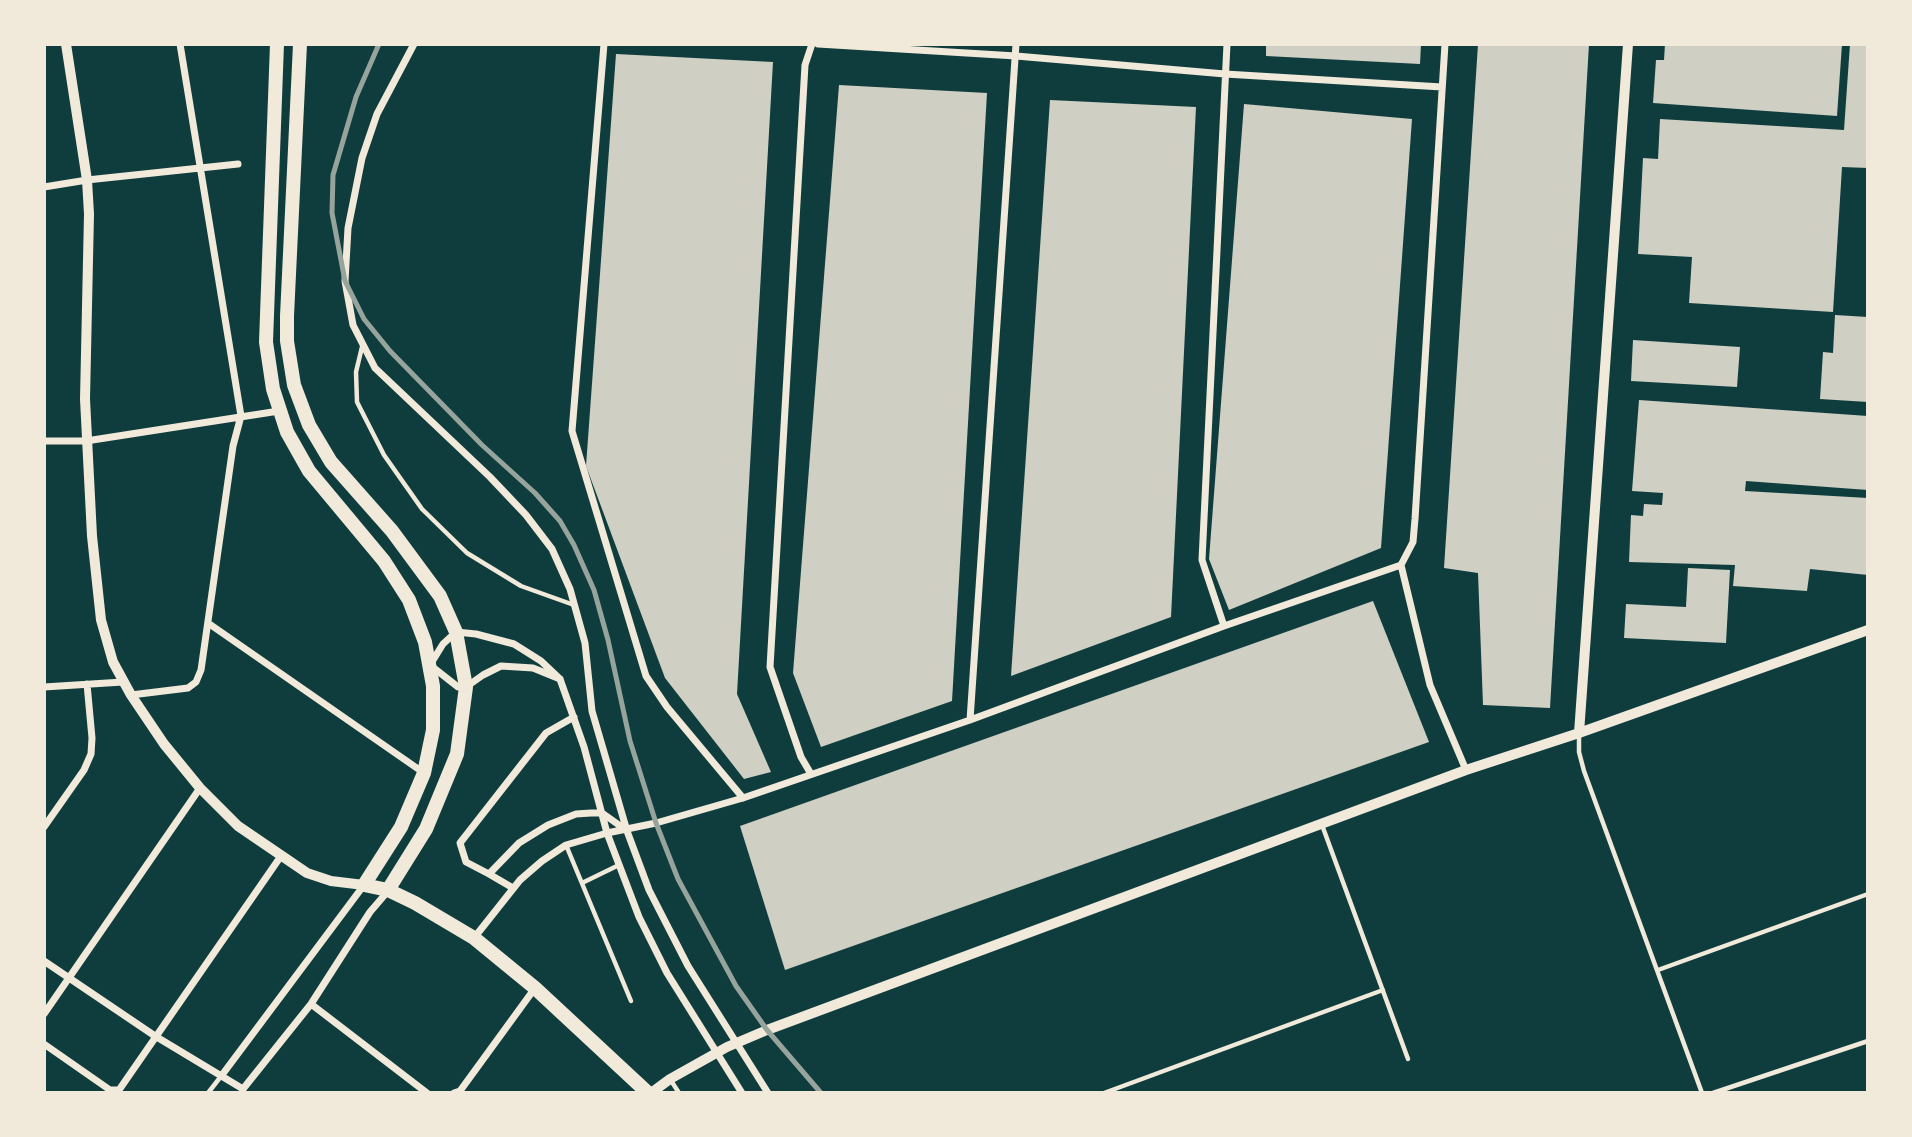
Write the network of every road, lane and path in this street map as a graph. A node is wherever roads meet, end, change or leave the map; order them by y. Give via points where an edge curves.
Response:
1 (66, 44) edge
2 (180, 44) edge
3 (277, 44) edge
4 (300, 44) edge
5 (414, 44) edge
6 (604, 44) edge
7 (812, 44) edge
8 (818, 44) edge
9 (1016, 44) edge
10 (1227, 44) edge
11 (1445, 44) edge
12 (1628, 44) edge
13 (1016, 56) junction
14 (1225, 74) junction
15 (1442, 87) junction
16 (238, 164) dead end
17 (201, 168) junction
18 (87, 180) junction
19 (44, 187) edge
20 (362, 346) junction
21 (279, 411) junction
22 (241, 416) junction
23 (44, 441) edge
24 (86, 441) junction
25 (1401, 565) junction
26 (574, 605) junction
27 (208, 623) junction
28 (1224, 626) junction
29 (1868, 630) edge
30 (456, 632) junction
31 (430, 665) junction
32 (560, 679) junction
33 (123, 682) junction
34 (87, 684) junction
35 (44, 687) edge
36 (466, 687) junction
37 (131, 695) junction
38 (574, 717) junction
39 (970, 720) junction
40 (1579, 733) junction
41 (1466, 770) junction
42 (424, 773) junction
43 (811, 774) junction
44 (200, 788) junction
45 (743, 798) junction
46 (602, 813) junction
47 (1322, 825) junction
48 (44, 827) edge
49 (627, 831) junction
50 (607, 832) junction
51 (566, 845) junction
52 (281, 856) junction
53 (619, 865) junction
54 (489, 874) junction
55 (582, 883) junction
56 (364, 885) junction
57 (513, 888) junction
58 (388, 890) junction
59 (1868, 894) edge
60 (474, 938) junction
61 (44, 961) edge
62 (1658, 970) junction
63 (69, 979) junction
64 (535, 988) junction
65 (1383, 990) junction
66 (631, 1001) dead end
67 (311, 1004) junction
68 (44, 1014) edge
69 (155, 1036) junction
70 (1868, 1041) edge
71 (44, 1044) edge
72 (1408, 1059) dead end
73 (222, 1075) junction
74 (670, 1079) junction
75 (208, 1093) edge
76 (427, 1093) edge
77 (454, 1093) edge
78 (650, 1093) edge
79 (679, 1093) edge
80 (742, 1093) edge
81 (768, 1093) edge
82 (1104, 1093) edge
83 (1702, 1093) edge
84 (1713, 1093) edge

1 - 18 street
2 - 17 street
3 - 21 main road via 266,342
4 - 30 main road via 287,316 294,385 309,425 331,462 392,531 440,596
5 - 20 street via 369,134 348,228 345,281
6 - 45 street via 572,431 646,676
7 - 43 street via 805,65 770,667
8 - 13 street
9 - 13 street
10 - 14 street
11 - 15 street
12 - 40 street
13 - 14 street
13 - 39 street
14 - 15 street
14 - 28 street via 1202,560
15 - 25 street via 1415,519 1413,542
16 - 17 street
17 - 18 street
17 - 22 street
18 - 19 street
18 - 24 street
20 - 26 street via 375,368 526,515 552,549
20 - 26 lane via 356,372 357,402 384,455 422,509 467,554 521,586
21 - 22 street
21 - 31 main road via 309,471 397,580 418,620
22 - 24 street
22 - 27 street
23 - 24 street
24 - 33 street via 101,620
25 - 28 street
25 - 41 street via 1430,685
26 - 49 street via 592,711
27 - 37 street via 196,682 188,688
27 - 42 street
28 - 39 street
29 - 40 street
30 - 31 street
30 - 32 street via 514,644
30 - 36 main road
31 - 36 street via 458,687
31 - 42 main road via 433,719
32 - 36 street via 533,668 501,666
32 - 38 street
33 - 34 street
33 - 37 street
34 - 35 street
34 - 48 street via 91,754
36 - 58 main road via 457,754 426,829
37 - 44 street
38 - 46 street
38 - 54 street via 546,733 460,843 466,862
39 - 43 street
40 - 41 street
40 - 62 lane via 1584,771
41 - 47 street
42 - 56 main road via 401,827
43 - 45 street
44 - 52 street via 238,826
44 - 63 street
45 - 49 street
46 - 49 street
46 - 50 street
46 - 54 street via 576,814 548,825 519,843
47 - 65 lane
47 - 74 street via 755,1035
49 - 50 street
49 - 81 street via 667,928
50 - 51 street
50 - 53 street
51 - 55 lane
51 - 57 street
52 - 56 street via 307,873
52 - 69 street
53 - 55 lane
53 - 80 street via 667,973
54 - 57 street
55 - 66 lane
56 - 58 main road
56 - 73 street
57 - 60 street
58 - 60 main road
58 - 67 street
59 - 62 lane
60 - 64 main road
61 - 63 street
62 - 83 lane
63 - 68 street
63 - 69 street
64 - 77 street via 460,1091
64 - 78 main road
65 - 72 lane
65 - 82 lane
67 - 73 street via 243,1089
67 - 76 street
69 - 71 street via 117,1091
69 - 73 street
70 - 84 lane
73 - 75 lane
74 - 78 street
74 - 79 lane

